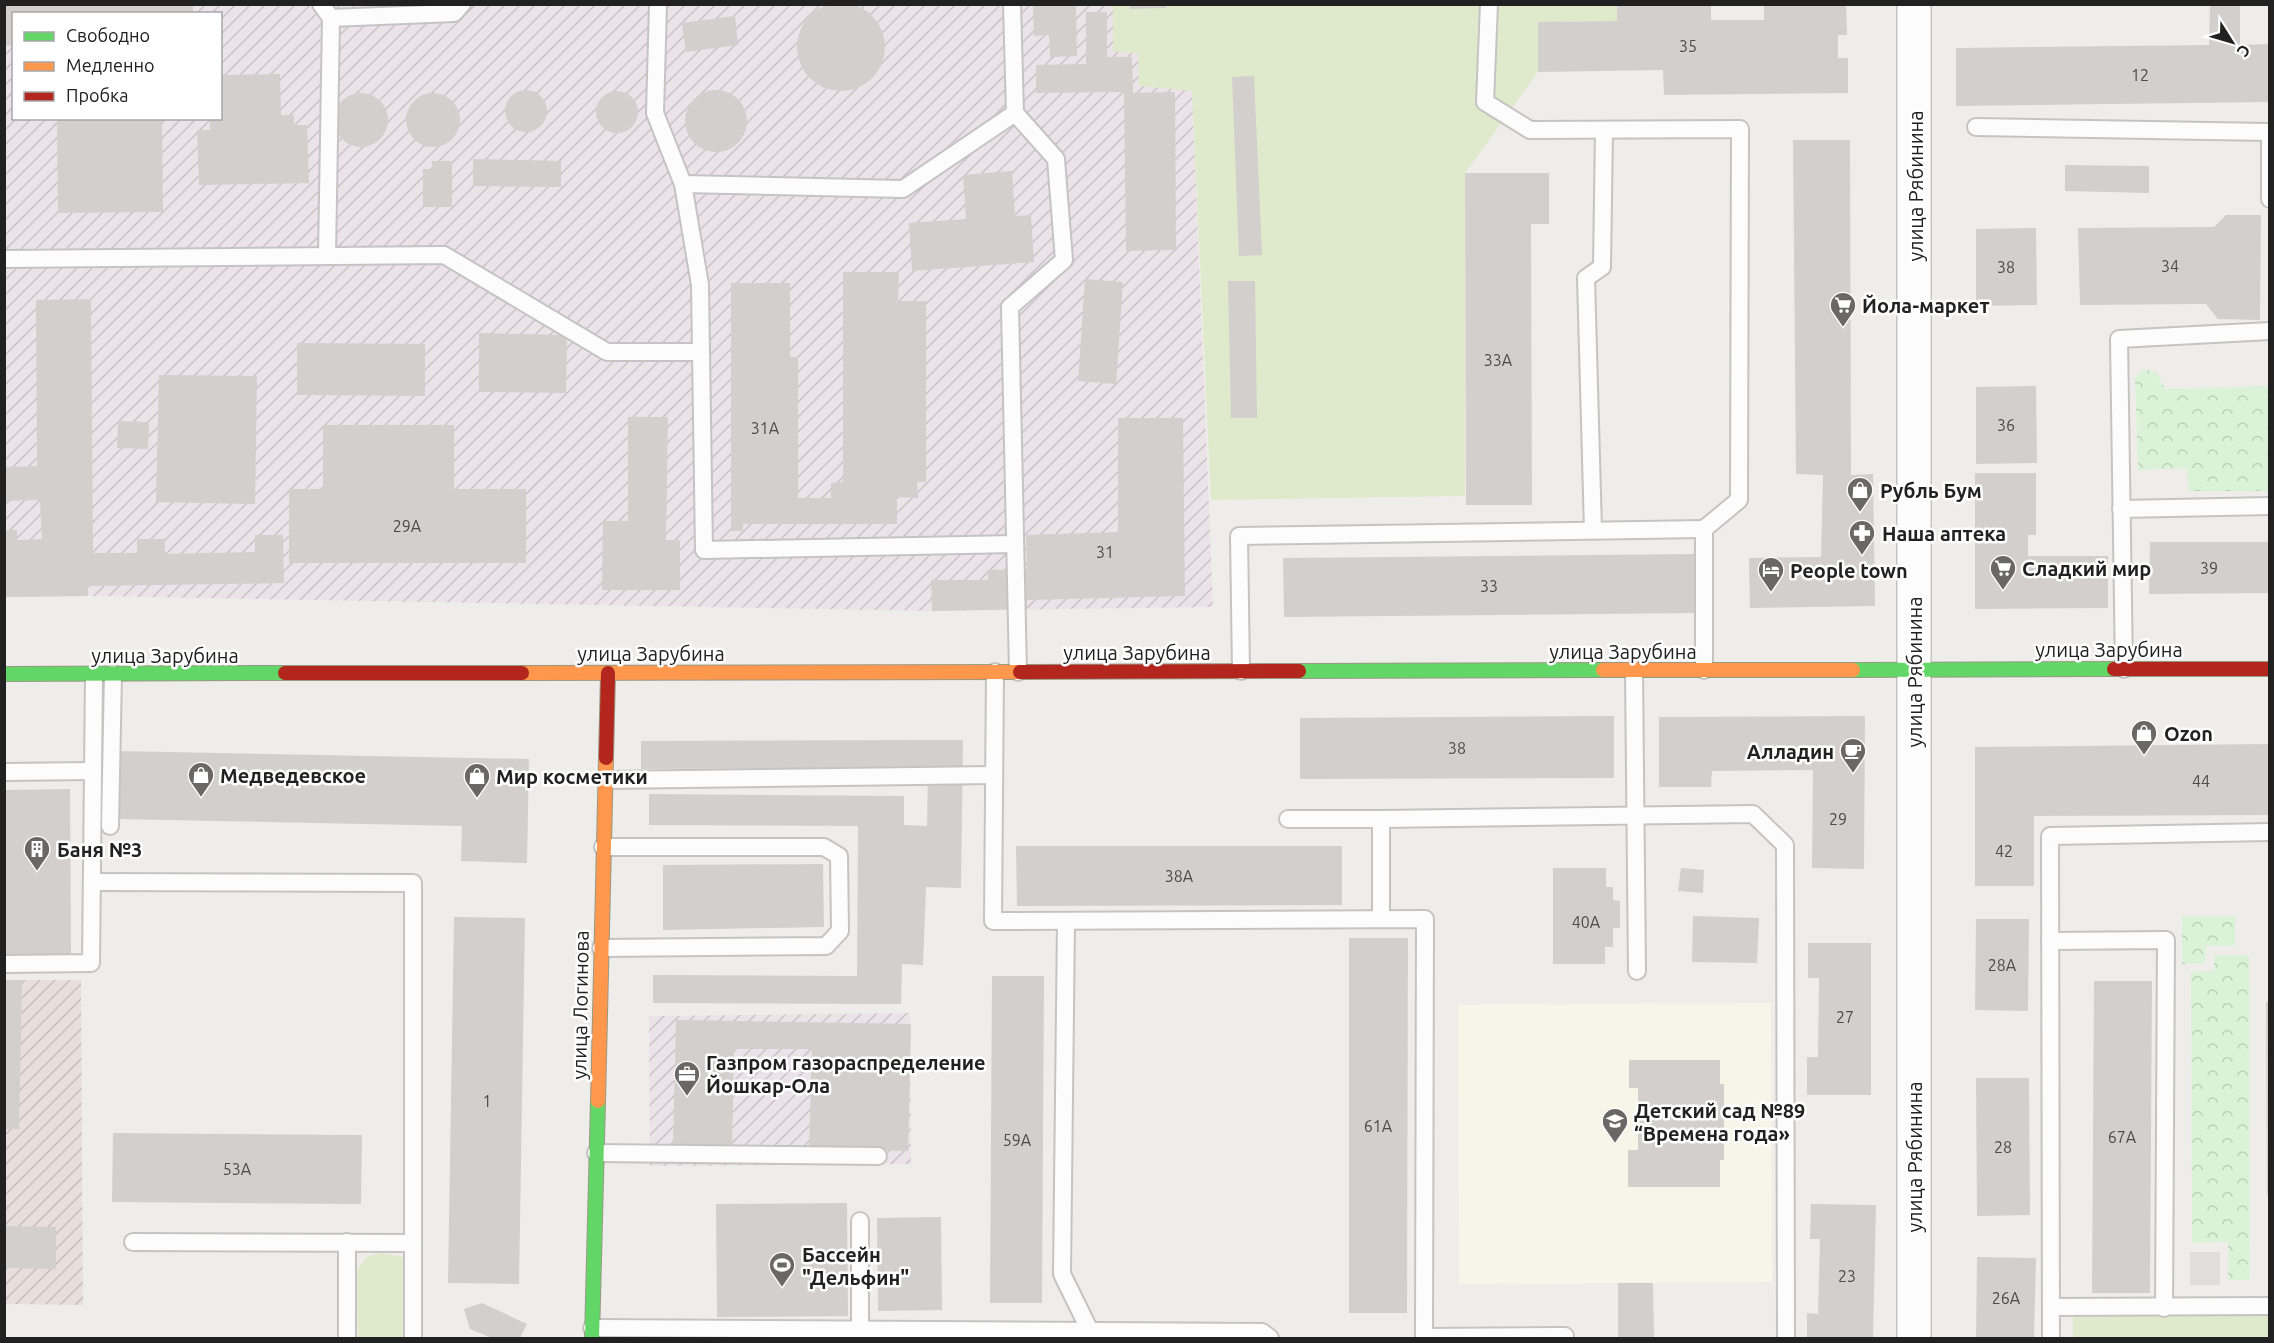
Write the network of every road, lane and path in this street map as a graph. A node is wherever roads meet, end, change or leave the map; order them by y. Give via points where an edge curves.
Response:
1 (321, 4) edge
2 (462, 4) edge
3 (657, 4) edge
4 (1012, 4) edge
5 (1489, 4) edge
6 (1914, 4) edge
7 (331, 18) junction
8 (1015, 113) junction
9 (1976, 127) dead end
10 (1604, 130) junction
11 (2269, 132) edge
12 (683, 184) junction
13 (2270, 199) edge
14 (327, 256) junction
15 (4, 259) edge
16 (2270, 331) edge
17 (701, 352) junction
18 (2270, 506) edge
19 (2121, 509) junction
20 (1593, 530) junction
21 (1704, 530) junction
22 (1015, 544) junction
23 (1914, 669) junction
24 (2124, 669) junction
25 (2270, 669) edge
26 (1634, 670) junction
27 (1704, 670) junction
28 (1241, 671) junction
29 (994, 672) junction
30 (1018, 672) junction
31 (608, 673) junction
32 (4, 674) edge
33 (93, 674) junction
34 (113, 674) junction
35 (93, 771) junction
36 (4, 772) edge
37 (994, 775) junction
38 (605, 780) junction
39 (1635, 815) junction
40 (1288, 819) dead end
41 (1381, 819) junction
42 (110, 826) dead end
43 (2270, 832) edge
44 (603, 847) junction
45 (92, 882) junction
46 (1381, 920) junction
47 (1066, 921) junction
48 (2050, 941) junction
49 (601, 948) junction
50 (4, 964) edge
51 (1637, 971) dead end
52 (596, 1154) junction
53 (878, 1156) dead end
54 (860, 1221) dead end
55 (133, 1242) dead end
56 (347, 1242) junction
57 (413, 1242) junction
58 (2270, 1306) edge
59 (2051, 1307) junction
60 (2164, 1308) junction
61 (860, 1330) junction
62 (592, 1333) edge
63 (737, 1334) edge
64 (1090, 1335) edge
65 (1565, 1336) dead end
66 (347, 1338) edge
67 (413, 1338) edge
68 (1270, 1338) edge
69 (1425, 1338) edge
70 (1786, 1338) edge
71 (1914, 1338) edge
72 (2051, 1338) edge

1 - 7 lane
2 - 7 lane via 454,14
3 - 12 lane via 655,113
4 - 8 lane
5 - 10 lane via 1485,102 1530,130
6 - 23 street, улица Рябинина
7 - 14 lane
8 - 12 lane via 903,189
8 - 22 lane via 1056,159 1064,260 1010,307
9 - 11 lane
10 - 20 lane via 1602,267 1586,278
10 - 21 lane via 1740,129 1739,500
11 - 13 lane
12 - 17 lane via 700,285
14 - 15 lane
14 - 17 lane via 444,255 607,352
16 - 19 lane via 2119,339
17 - 22 lane via 704,550
18 - 19 lane
19 - 24 lane
20 - 21 lane
20 - 28 lane via 1239,536
21 - 27 lane
22 - 30 lane
23 - 24 street, улица Зарубина
23 - 27 street, улица Зарубина
23 - 71 street, улица Рябинина
24 - 25 street, улица Зарубина
26 - 27 street, улица Зарубина
26 - 28 street, улица Зарубина
26 - 39 lane
28 - 30 street, улица Зарубина
29 - 30 street, улица Зарубина
29 - 31 street, улица Зарубина
29 - 37 lane
31 - 34 street, улица Зарубина
31 - 38 street, улица Логинова
32 - 33 street, улица Зарубина
33 - 34 street, улица Зарубина
33 - 35 lane
34 - 42 lane
35 - 36 lane
35 - 45 lane
37 - 38 lane
37 - 47 lane via 993,921
38 - 44 street, улица Логинова
39 - 41 lane
39 - 51 lane
39 - 70 lane via 1753,814 1785,845
40 - 41 lane
41 - 46 lane
43 - 48 lane via 2050,836
44 - 49 street, улица Логинова
44 - 49 lane via 825,847 839,856 840,931 826,946
45 - 50 lane via 92,963
45 - 57 lane via 413,883
46 - 47 lane
46 - 69 lane via 1425,919
47 - 64 lane via 1062,1274
48 - 59 lane
48 - 60 lane via 2166,940
49 - 52 street, улица Логинова
52 - 53 lane
52 - 62 street, улица Логинова
54 - 61 lane
55 - 56 lane
56 - 57 lane
56 - 66 lane
57 - 67 lane
58 - 60 lane
59 - 60 lane
59 - 72 lane
61 - 63 lane
61 - 64 lane
62 - 63 lane
64 - 68 lane via 1262,1332
65 - 69 lane

